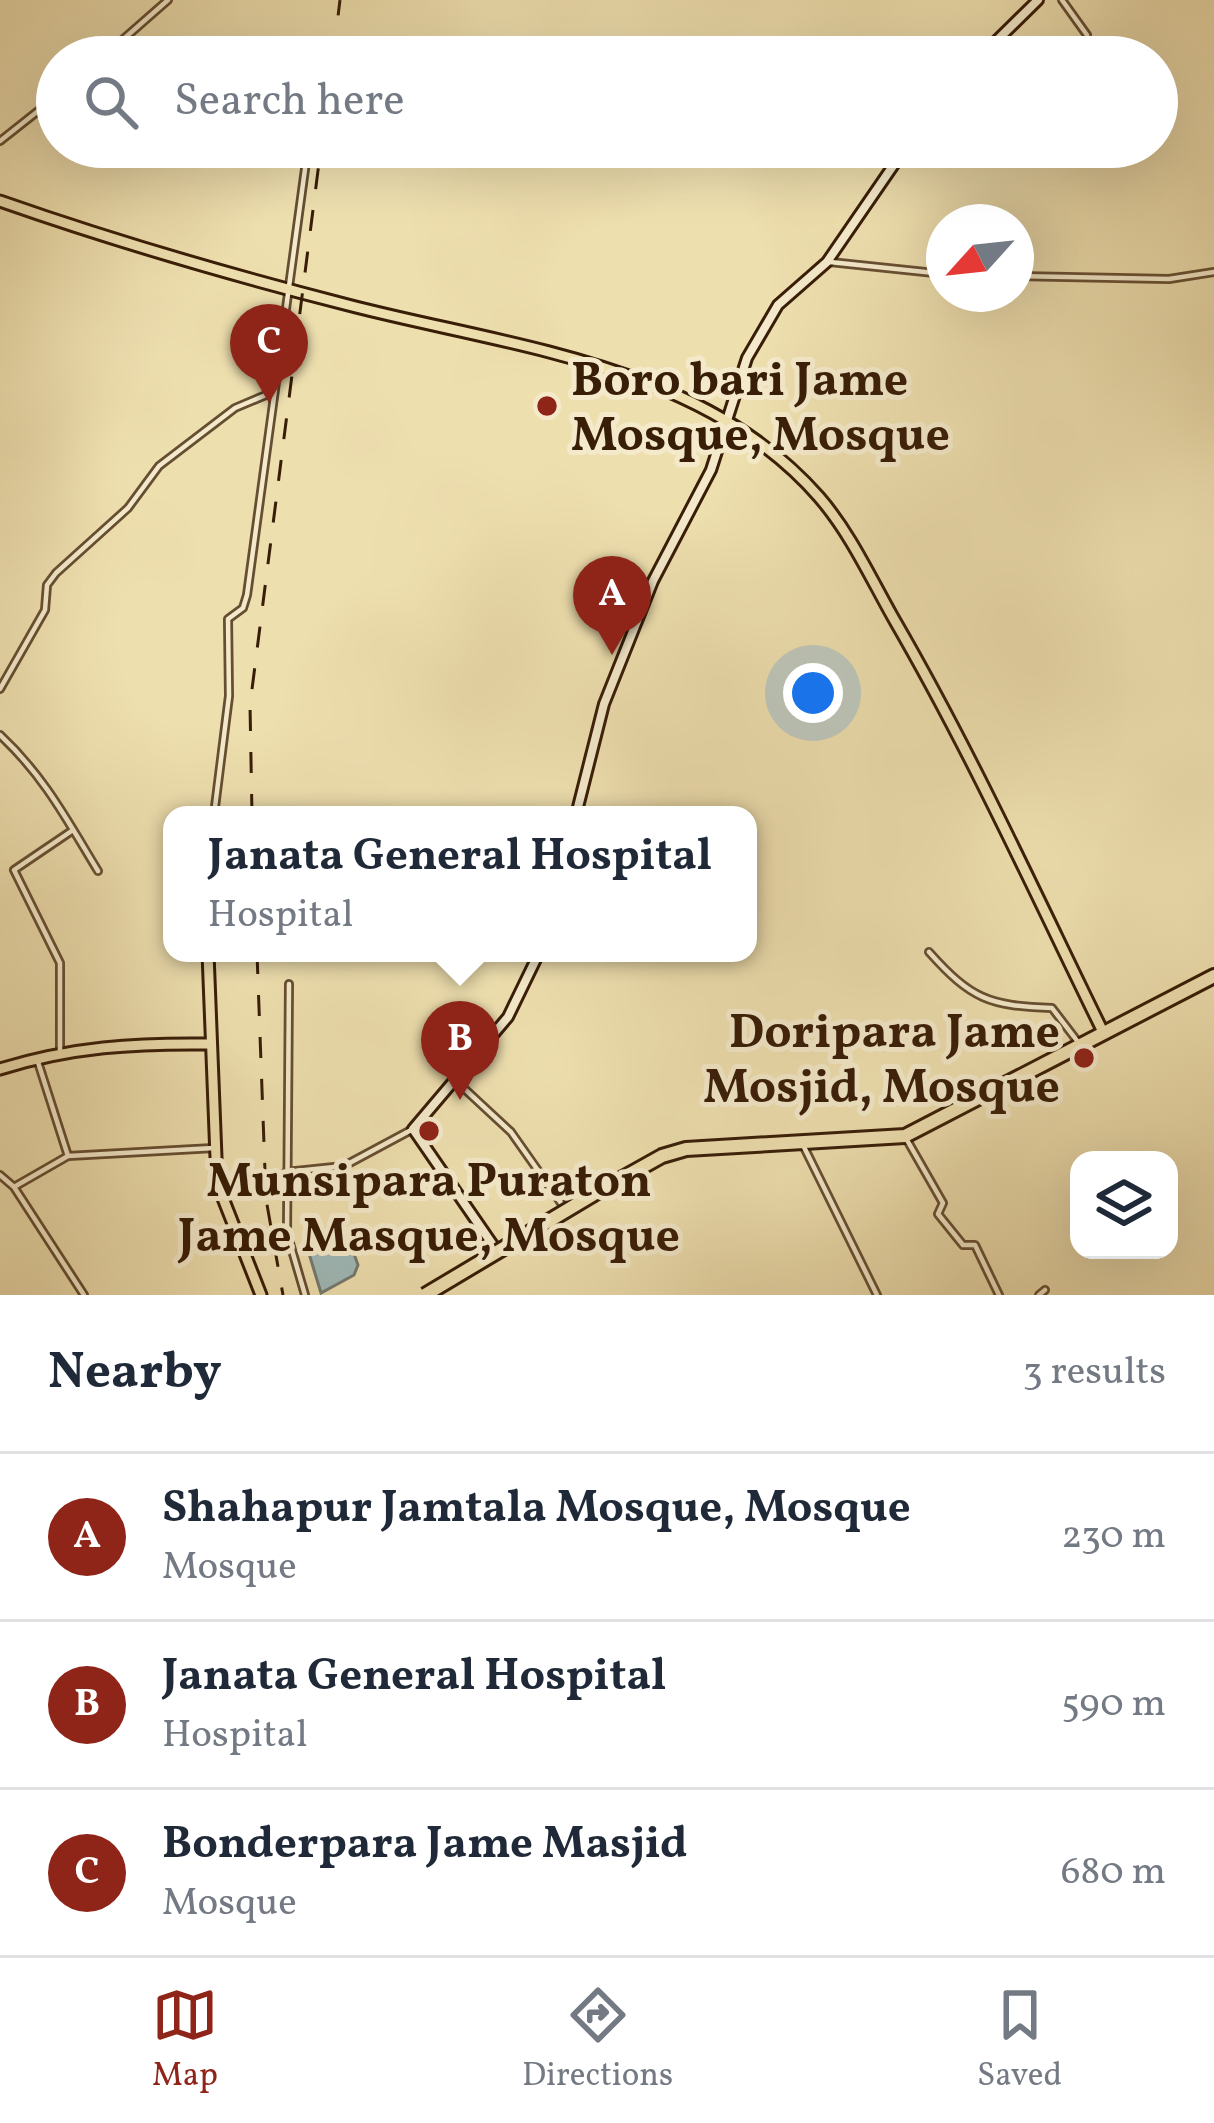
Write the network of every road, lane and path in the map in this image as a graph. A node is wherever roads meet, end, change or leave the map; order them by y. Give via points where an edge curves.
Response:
1 (168, 0) edge
2 (1038, 0) edge
3 (1062, 0) edge
4 (1087, 35) dead end
5 (127, 36) edge
6 (1001, 36) edge
7 (36, 112) edge
8 (0, 141) edge
9 (305, 168) edge
10 (892, 168) edge
11 (0, 201) edge
12 (827, 262) junction
13 (926, 272) edge
14 (1214, 272) edge
15 (1034, 277) edge
16 (290, 290) junction
17 (273, 392) junction
18 (727, 421) junction
19 (0, 689) edge
20 (0, 735) edge
21 (215, 806) edge
22 (578, 806) edge
23 (73, 830) junction
24 (98, 871) dead end
25 (929, 952) dead end
26 (208, 962) edge
27 (534, 962) edge
28 (1214, 976) edge
29 (289, 984) dead end
30 (1104, 1034) junction
31 (209, 1044) junction
32 (1081, 1046) junction
33 (60, 1050) junction
34 (37, 1057) junction
35 (0, 1069) edge
36 (456, 1081) junction
37 (413, 1129) junction
38 (905, 1136) junction
39 (803, 1144) junction
40 (214, 1148) junction
41 (68, 1156) junction
42 (286, 1172) junction
43 (0, 1175) edge
44 (14, 1187) junction
45 (594, 1194) junction
46 (563, 1206) junction
47 (495, 1248) junction
48 (442, 1280) junction
49 (84, 1295) edge
50 (261, 1295) edge
51 (304, 1295) edge
52 (413, 1295) edge
53 (424, 1295) edge
54 (451, 1295) edge
55 (877, 1295) edge
56 (999, 1295) edge

1 - 5 street
2 - 6 main road
3 - 4 street
7 - 8 street
9 - 16 street
10 - 12 main road
11 - 16 main road
12 - 13 street
12 - 18 main road via 778,305 747,358
14 - 15 street
16 - 17 street
16 - 18 main road via 607,368
17 - 19 street via 236,408 159,466 128,508 56,573 45,610
17 - 21 street via 248,595 227,620 229,696
18 - 22 main road via 604,704
18 - 30 main road via 818,496 853,544 937,692
20 - 23 street via 37,770
23 - 24 street
23 - 33 street via 14,870 60,963
25 - 32 street via 968,993 1052,1008
26 - 31 main road
27 - 36 main road via 508,1017
28 - 30 highway
29 - 42 street
30 - 32 highway
31 - 33 main road
31 - 40 main road
32 - 38 highway
33 - 34 main road
34 - 35 main road
34 - 41 street
36 - 37 main road
36 - 46 street via 511,1132
37 - 42 street via 344,1166
37 - 47 main road
38 - 39 highway
38 - 56 street via 943,1203 938,1214 963,1245 975,1245
39 - 45 highway via 686,1149
39 - 55 street
40 - 41 street
40 - 50 main road via 221,1204
41 - 44 street
42 - 51 street via 287,1233
43 - 44 street
44 - 49 street
45 - 46 main road
45 - 53 highway, bridge
46 - 47 main road
47 - 48 main road
48 - 52 main road
48 - 54 street

